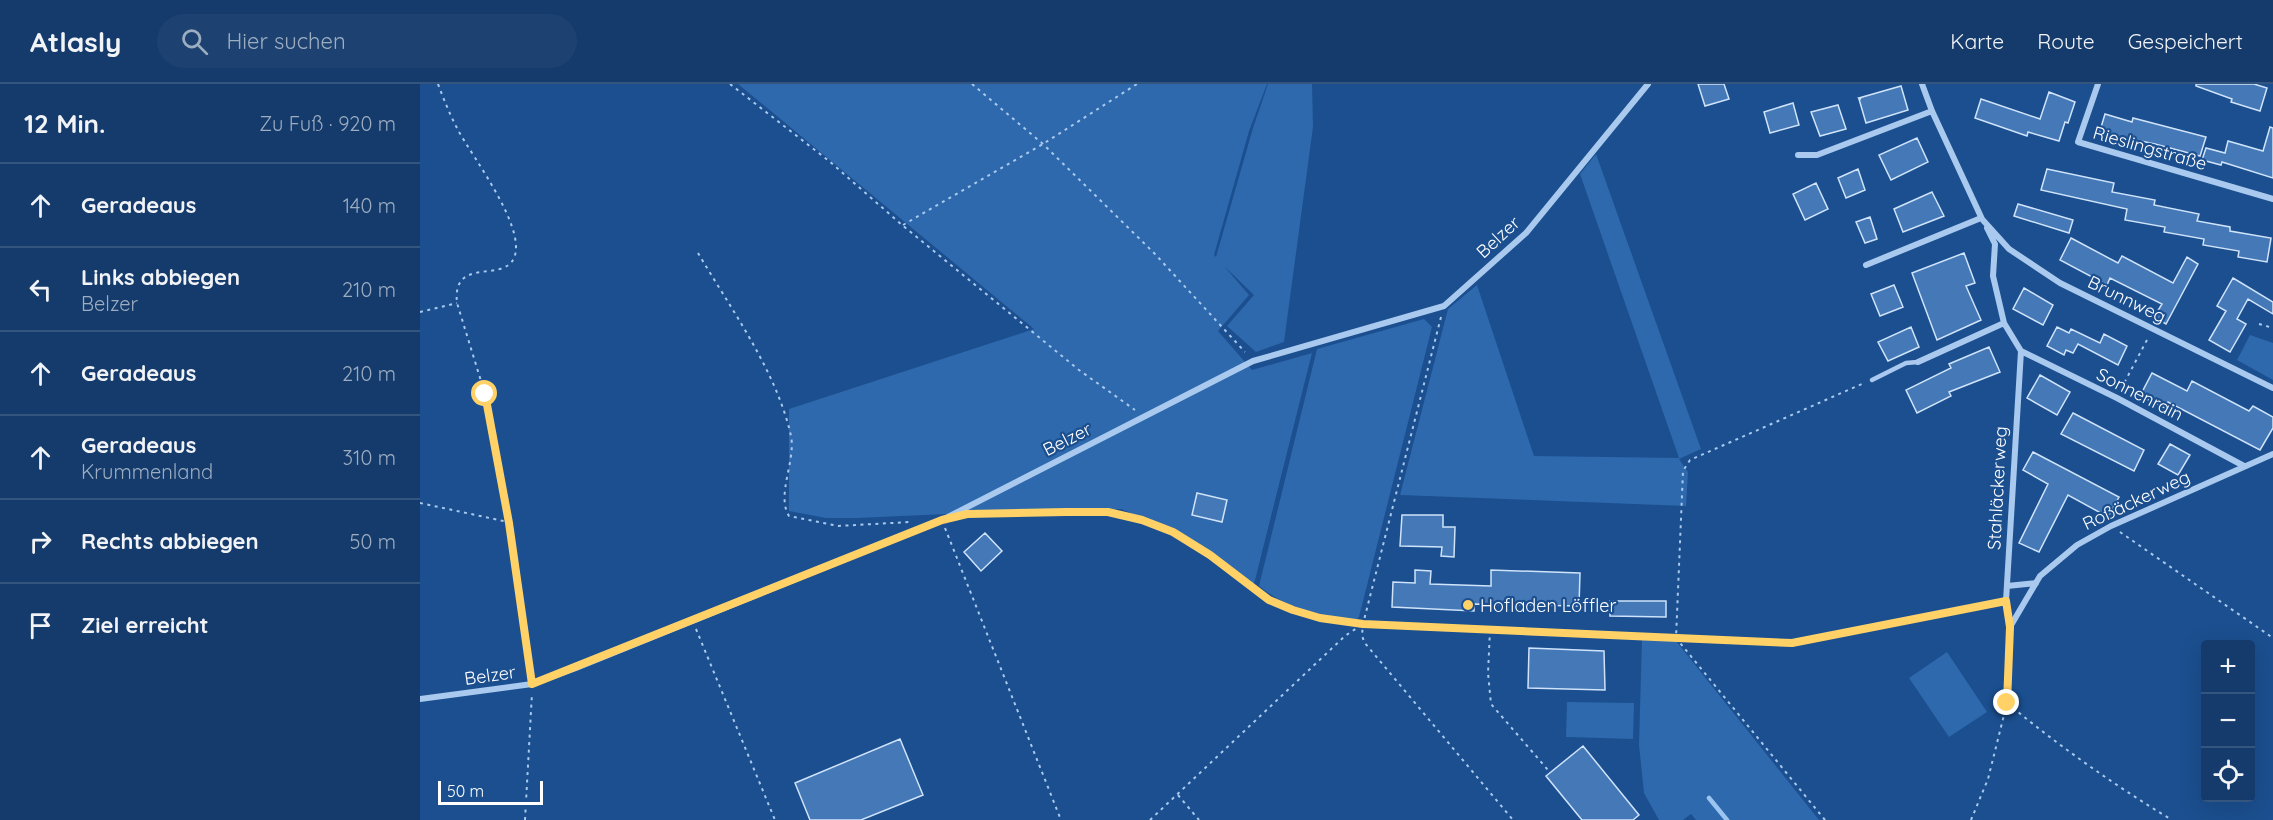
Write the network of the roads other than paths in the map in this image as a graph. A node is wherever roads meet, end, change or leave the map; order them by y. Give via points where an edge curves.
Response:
1 (1648, 84) edge
2 (1922, 84) edge
3 (2098, 84) edge
4 (1932, 111) junction
5 (1798, 155) dead end
6 (2273, 199) edge
7 (1981, 218) junction
8 (1866, 265) dead end
9 (2004, 323) junction
10 (2021, 351) junction
11 (1918, 362) joint
12 (1872, 380) road end
13 (2273, 388) edge
14 (2273, 454) edge
15 (2244, 466) junction
16 (2036, 583) junction
17 (2007, 586) junction
18 (2010, 627) joint
19 (420, 699) edge

1 - 19 street, Belzer via 1526,233 1444,306 1254,361 942,520 532,684
2 - 4 street, Brunnweg
3 - 6 street, Rieslingstraße via 2078,142
4 - 5 street via 1817,155
4 - 7 street, Brunnweg
7 - 8 street
7 - 9 street, Brunnweg via 1995,244 1993,276
7 - 13 street, Brunnweg via 2009,249 2060,283
9 - 10 street, Brunnweg
9 - 11 street
10 - 15 street, Sonnenrain
10 - 17 street, Stahläckerweg
11 - 12 lane via 1906,363
14 - 15 street, Roßäckerweg
15 - 16 street, Roßäckerweg via 2077,545
16 - 17 street
16 - 18 street, Roßäckerweg
17 - 18 street, Stahläckerweg

